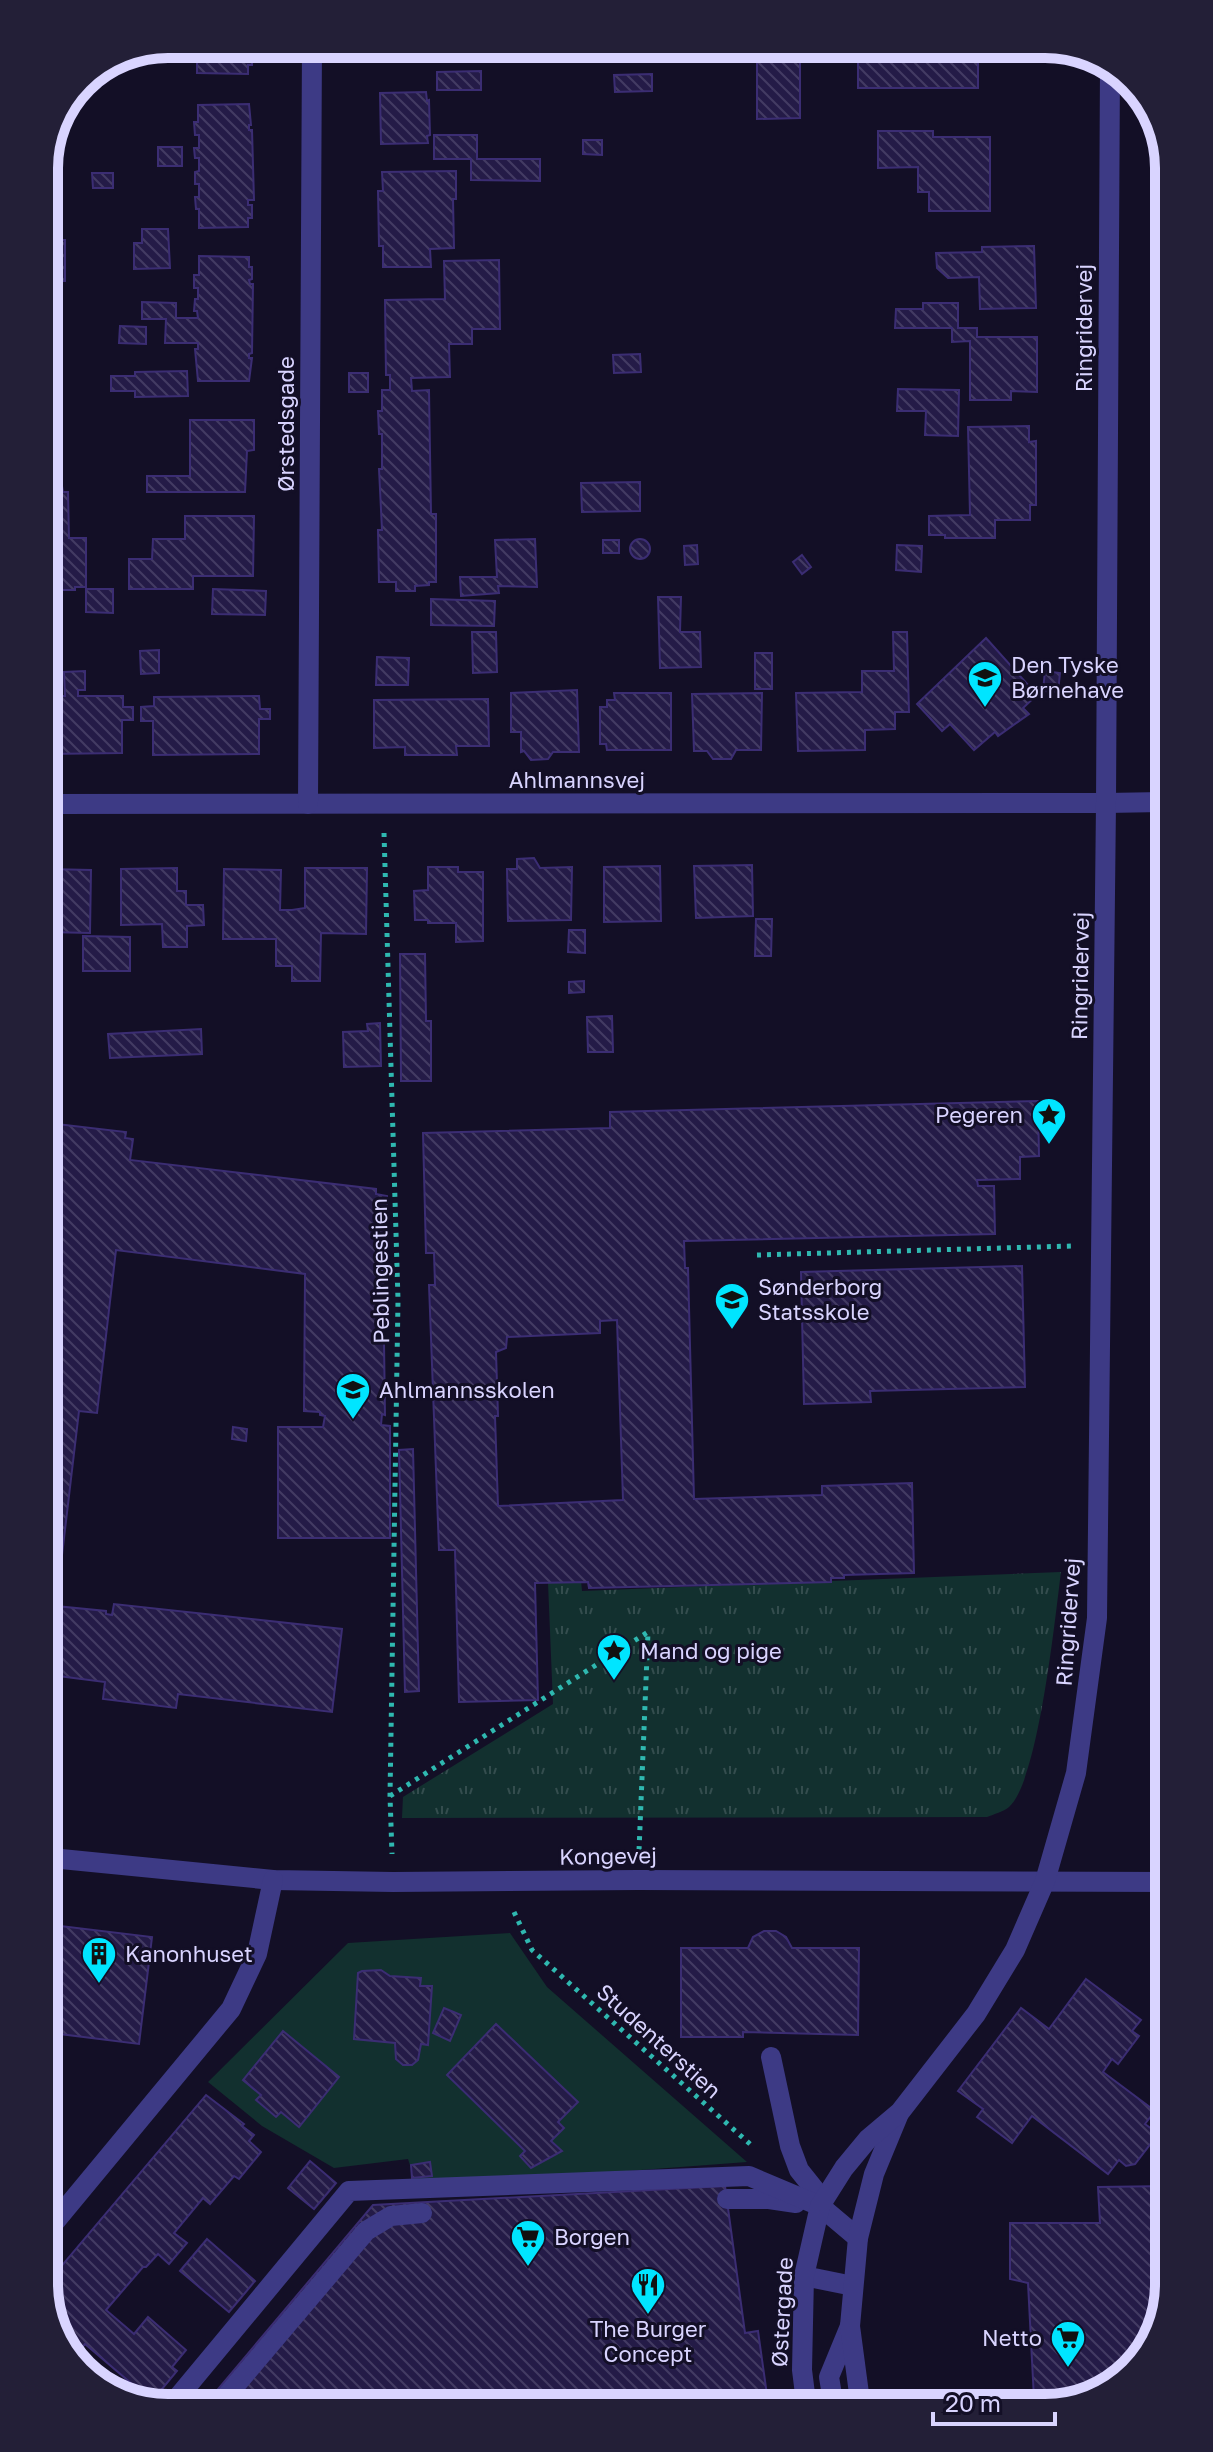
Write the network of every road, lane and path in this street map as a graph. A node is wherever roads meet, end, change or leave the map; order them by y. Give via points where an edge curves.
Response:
1 (312, 58) edge
2 (1110, 80) edge
3 (1155, 802) edge
4 (1106, 803) junction
5 (58, 804) edge
6 (308, 804) junction
7 (383, 804) junction
8 (1101, 1245) junction
9 (757, 1255) dead end
10 (390, 1796) junction
11 (58, 1859) edge
12 (273, 1880) junction
13 (638, 1880) junction
14 (1045, 1881) junction
15 (393, 1882) junction
16 (500, 1882) junction
17 (1155, 1882) edge
18 (771, 2057) dead end
19 (900, 2112) junction
20 (757, 2150) dead end
21 (727, 2199) dead end
22 (822, 2203) junction
23 (422, 2213) dead end
24 (58, 2218) edge
25 (858, 2238) junction
26 (804, 2276) junction
27 (853, 2286) junction
28 (850, 2326) junction
29 (181, 2394) edge
30 (228, 2394) edge
31 (805, 2394) edge
32 (832, 2394) edge
33 (859, 2394) edge

1 - 6 street, Ørstedsgade
2 - 4 street, Ringridervej
3 - 4 street, Ahlmannsvej
4 - 7 street, Ahlmannsvej
4 - 8 street, Ringridervej
5 - 6 street, Ahlmannsvej
6 - 7 street, Ahlmannsvej
7 - 10 path, Peblingestien via 398,1300
8 - 9 path
8 - 14 street, Ringridervej via 1097,1618 1076,1773
10 - 13 path via 648,1632
10 - 15 path, Peblingestien
11 - 12 street, Kongevej
12 - 15 street, Kongevej
12 - 24 street via 257,1954 231,2009
13 - 14 street, Kongevej
13 - 16 street, Kongevej
14 - 17 street, Kongevej
14 - 19 street, Østergade via 1015,1950 976,2014
15 - 16 street, Kongevej
16 - 20 path, Studenterstien via 532,1950
18 - 22 street via 790,2146
19 - 22 street, Østergade via 868,2139
19 - 25 street, Østergade via 874,2174
21 - 22 street
22 - 25 street
22 - 26 street, Østergade
22 - 29 street via 749,2176 349,2191
23 - 30 street via 391,2216 366,2231
25 - 27 street, Østergade
26 - 27 street
26 - 31 street, Østergade
27 - 28 street, Østergade
28 - 32 street via 829,2377
28 - 33 street, Østergade

